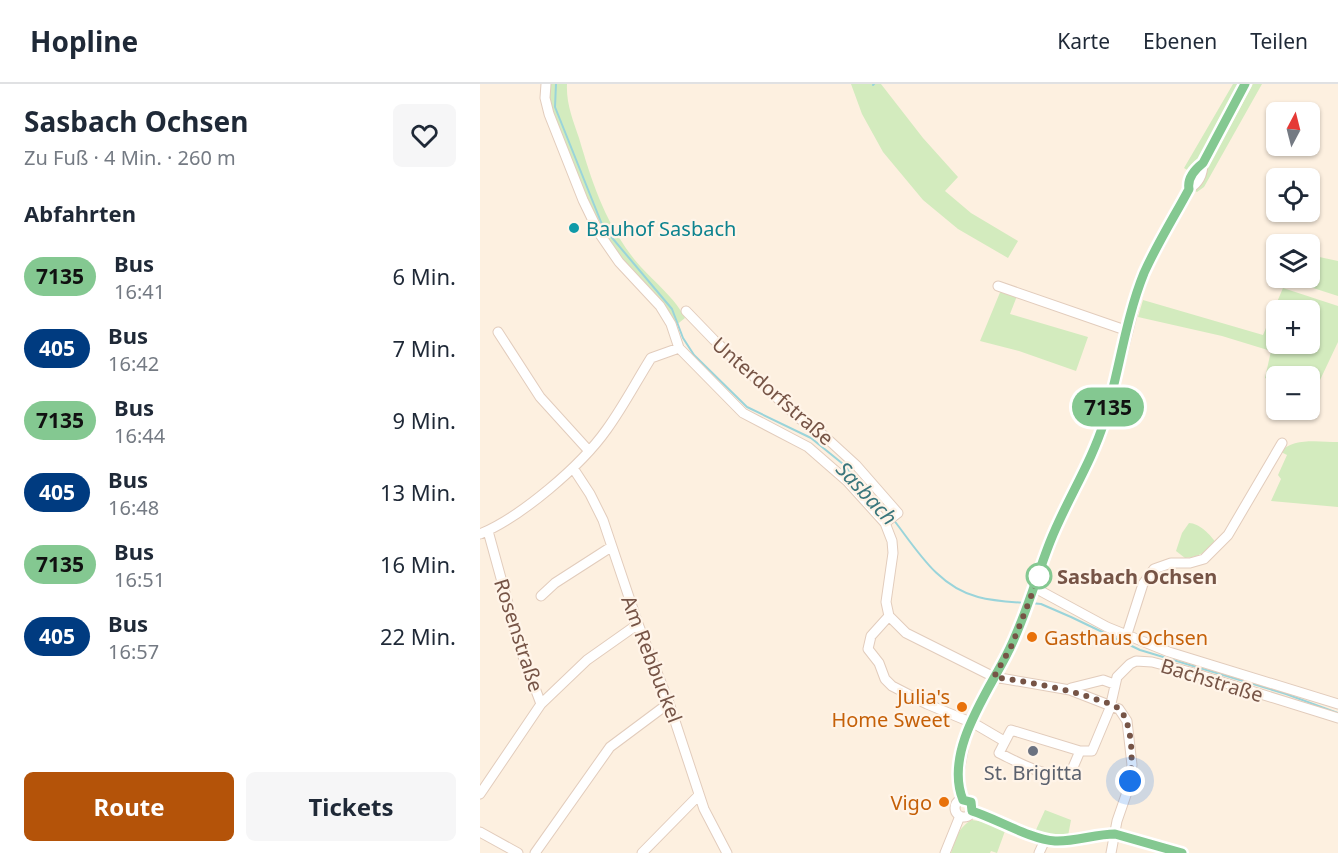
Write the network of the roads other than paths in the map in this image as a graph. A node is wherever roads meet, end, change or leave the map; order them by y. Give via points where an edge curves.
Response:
1 (546, 84) edge
2 (1245, 84) edge
3 (998, 286) dead end
4 (686, 311) dead end
5 (1128, 331) junction
6 (498, 332) dead end
7 (679, 348) junction
8 (1282, 443) dead end
9 (589, 451) junction
10 (573, 468) junction
11 (890, 519) junction
12 (484, 532) edge
13 (610, 547) junction
14 (1033, 592) junction
15 (541, 596) dead end
16 (889, 616) junction
17 (638, 624) junction
18 (1127, 634) junction
19 (994, 677) junction
20 (1114, 684) junction
21 (1070, 690) junction
22 (669, 703) junction
23 (1111, 704) junction
24 (1338, 704) edge
25 (541, 705) junction
26 (1338, 718) edge
27 (970, 723) junction
28 (1004, 741) junction
29 (1080, 751) junction
30 (480, 794) edge
31 (699, 795) junction
32 (963, 800) junction
33 (972, 811) junction
34 (960, 816) junction
35 (480, 831) edge
36 (1115, 834) junction
37 (1045, 840) junction
38 (518, 853) edge
39 (535, 853) edge
40 (642, 853) edge
41 (727, 853) edge
42 (945, 853) edge
43 (1039, 853) edge
44 (1112, 853) edge
45 (1182, 853) edge

1 - 7 street via 549,114 599,233 619,262 660,306
2 - 5 street via 1203,163 1191,176 1144,274
3 - 5 street
4 - 11 street, Unterdorfstraße via 800,419 822,433 856,465 898,513
5 - 14 street via 1104,424 1050,541
6 - 9 street via 540,396
7 - 9 street via 651,358 608,429
7 - 11 street via 743,413 808,447
8 - 18 street via 1228,535 1204,559 1154,569 1143,584
9 - 10 street
10 - 12 street via 536,500
10 - 13 street, Am Rebbuckel via 603,520
11 - 16 street via 893,553 886,602
12 - 25 street, Rosenstraße
13 - 15 street
13 - 17 street, Am Rebbuckel
14 - 18 street
14 - 19 street via 1012,645
16 - 19 street via 906,633
16 - 27 street via 868,642 885,679
17 - 22 street, Am Rebbuckel
17 - 25 street via 587,660
18 - 24 street via 1168,652
19 - 21 street
19 - 27 street
20 - 21 street via 1103,680
20 - 23 street
20 - 26 street, Bachstraße via 1130,664 1144,660
21 - 23 street
22 - 31 street, Am Rebbuckel
22 - 39 street via 610,747
23 - 29 street via 1092,751
23 - 36 street via 1126,721 1132,765
25 - 30 street
27 - 28 street
27 - 32 street via 959,772
28 - 29 street via 1011,730
28 - 29 street via 999,753 1054,774 1071,772
31 - 40 street
31 - 41 street, Am Rebbuckel
32 - 33 street via 971,802
32 - 34 street via 955,807
33 - 34 street via 966,817
33 - 37 street
34 - 42 street
35 - 38 street
36 - 37 street
36 - 44 street
36 - 45 street
37 - 43 street

